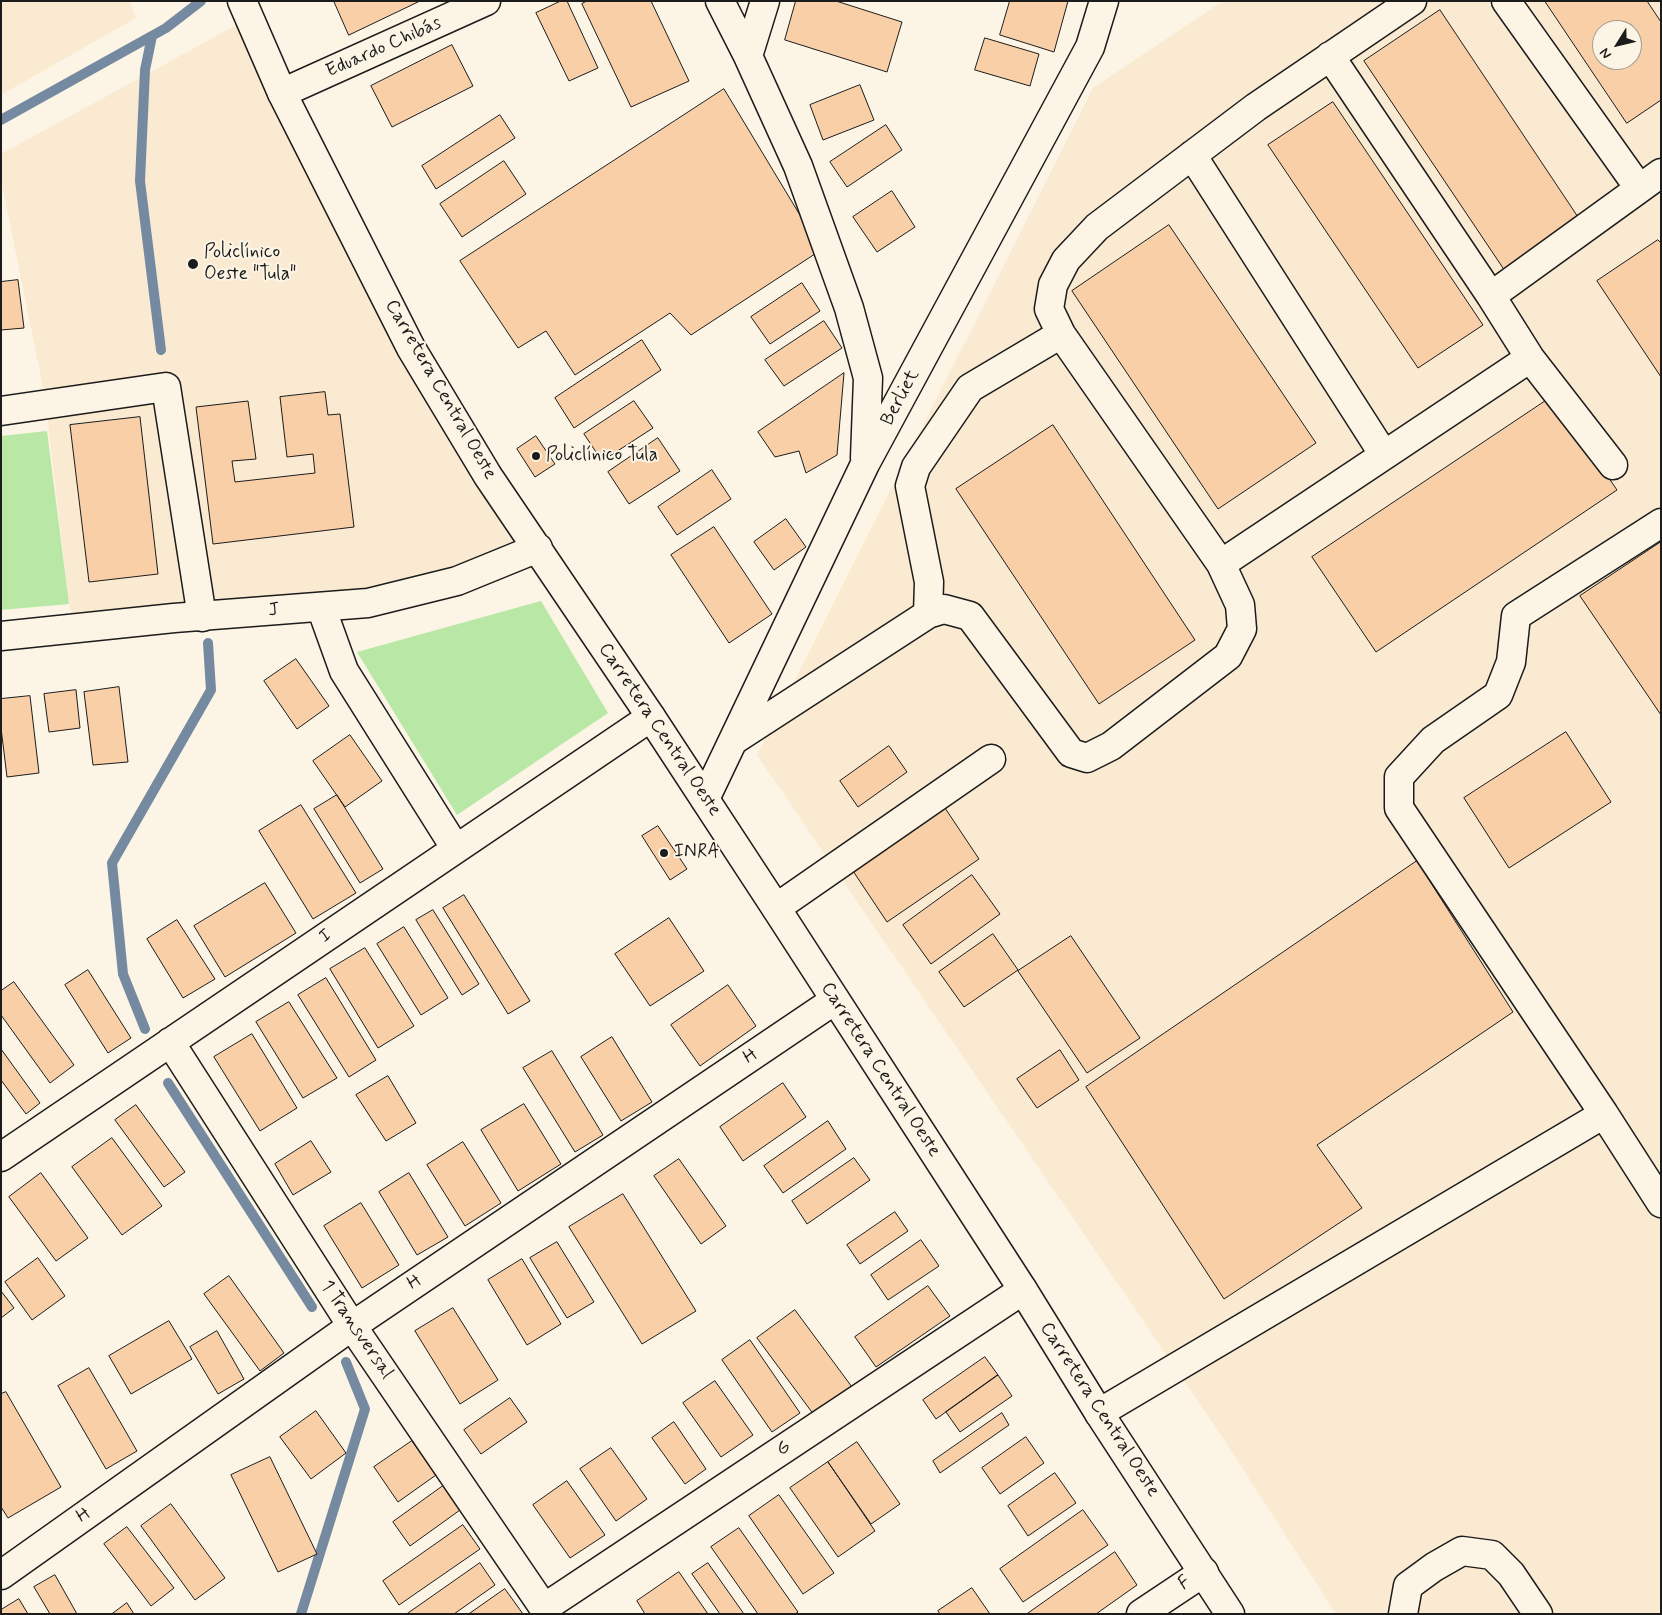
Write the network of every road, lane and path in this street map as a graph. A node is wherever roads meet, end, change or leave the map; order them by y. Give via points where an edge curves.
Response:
1 (486, 1) edge
2 (720, 1) edge
3 (765, 1) edge
4 (1104, 1) edge
5 (1412, 1) edge
6 (1506, 1) edge
7 (246, 10) edge
8 (748, 56) junction
9 (1330, 56) junction
10 (282, 93) junction
11 (1192, 155) junction
12 (1650, 180) edge
13 (1491, 296) junction
14 (1061, 334) junction
15 (1530, 358) junction
16 (1, 410) edge
17 (1384, 455) junction
18 (865, 464) junction
19 (1613, 465) dead end
20 (1661, 523) edge
21 (538, 548) junction
22 (1221, 564) junction
23 (320, 607) junction
24 (928, 614) junction
25 (202, 617) junction
26 (1, 636) edge
27 (651, 717) junction
28 (734, 740) junction
29 (991, 759) dead end
30 (705, 799) junction
31 (456, 850) junction
32 (776, 908) junction
33 (836, 1000) junction
34 (170, 1042) junction
35 (1604, 1114) junction
36 (1, 1157) edge
37 (1661, 1203) edge
38 (1023, 1290) junction
39 (352, 1326) junction
40 (1099, 1413) junction
41 (1204, 1572) junction
42 (1, 1575) edge
43 (546, 1611) edge
44 (1141, 1614) edge
45 (1230, 1614) edge
46 (1403, 1614) edge
47 (1538, 1614) edge

1 - 10 street, Eduardo Chibás
2 - 8 street
3 - 8 street
4 - 18 street, Berliet via 1090,47
5 - 9 street
6 - 12 street
7 - 10 street, Carretera Central Oeste
8 - 18 street via 798,166 849,308 868,378
9 - 11 street
9 - 13 street
10 - 21 street, Carretera Central Oeste via 411,348 488,476
11 - 14 street via 1097,227 1066,260 1053,284 1049,308
11 - 17 street
12 - 13 street
13 - 15 street
14 - 22 street
14 - 24 street via 970,388 916,467 910,486 929,582
15 - 17 street
15 - 19 street
16 - 25 street via 166,387
17 - 22 street
18 - 28 street, Berliet
20 - 35 street via 1516,616 1511,662 1498,695 1433,740 1399,776 1399,808
21 - 23 street, J via 457,581 368,603
21 - 27 street, Carretera Central Oeste
22 - 24 street via 1240,605 1242,628 1228,656 1112,746 1087,758 1070,753 970,616 944,609
23 - 25 street, J
23 - 31 street via 344,671
24 - 28 street
25 - 26 street, J
27 - 30 street, Carretera Central Oeste
27 - 31 street, I
28 - 30 street, Berliet
29 - 32 street
30 - 32 street, Carretera Central Oeste
31 - 34 street, I
32 - 33 street, Carretera Central Oeste
33 - 38 street, Carretera Central Oeste
33 - 39 street, H
34 - 36 street, I
34 - 39 street, 1 Transversal
35 - 37 street
35 - 40 street
38 - 40 street, Carretera Central Oeste
38 - 43 street, G
39 - 42 street, H
39 - 43 street, 1 Transversal
40 - 41 street, Carretera Central Oeste
41 - 44 street, F
41 - 45 street, Carretera Central Oeste
46 - 47 street via 1408,1586 1462,1551 1492,1555 1511,1574

